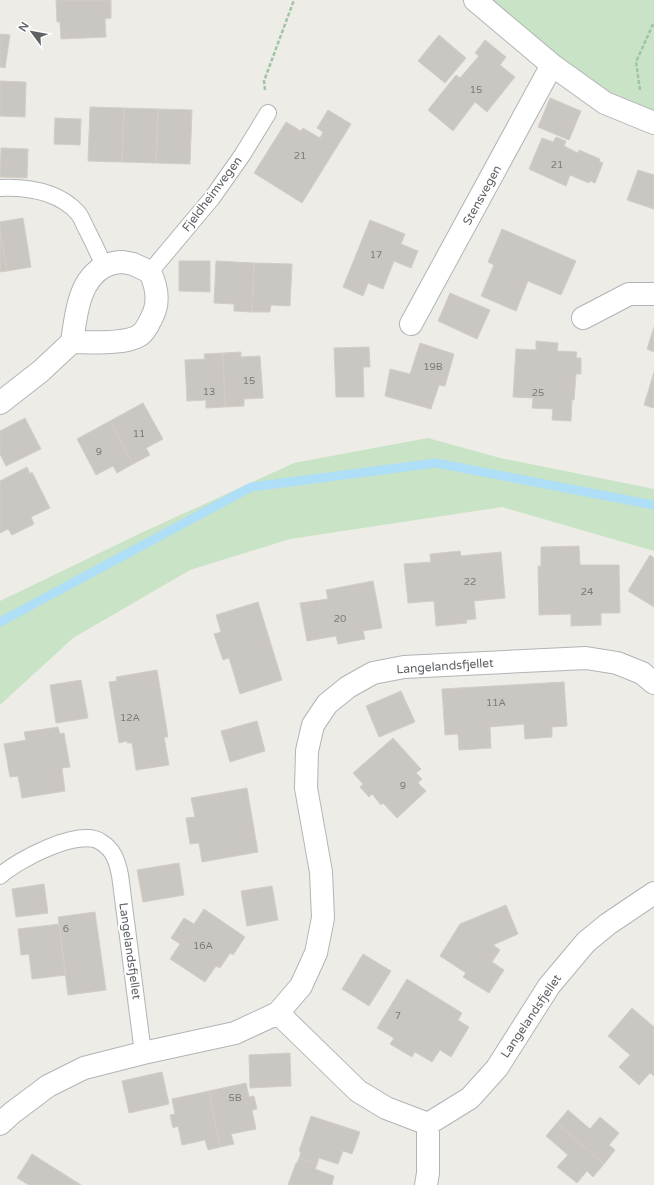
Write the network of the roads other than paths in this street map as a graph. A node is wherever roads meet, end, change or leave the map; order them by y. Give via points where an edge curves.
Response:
1 (475, 0) edge
2 (552, 65) junction
3 (268, 113) road end
4 (649, 121) edge
5 (0, 188) edge
6 (104, 266) junction
7 (150, 272) junction
8 (654, 294) edge
9 (583, 318) dead end
10 (411, 324) dead end
11 (72, 342) junction
12 (0, 404) edge
13 (654, 683) edge
14 (0, 876) edge
15 (654, 893) edge
16 (278, 1013) junction
17 (143, 1052) junction
18 (0, 1124) edge
19 (428, 1124) junction
20 (426, 1185) edge

1 - 2 street
2 - 4 street via 605,103
2 - 10 street, Stensvegen
3 - 7 lane, Fjeldheimvegen via 212,198
5 - 6 lane via 31,189 69,205 78,214
6 - 7 street via 123,262
6 - 11 street via 86,284 78,305
7 - 11 street via 156,289 157,304 147,327 140,335 110,342
8 - 9 street via 629,294
11 - 12 street
13 - 16 street, Langelandsfjellet via 642,673 617,663 586,658 404,667 373,673 348,687 327,704 313,725 307,751 306,788 321,872 323,918 316,953 301,986
14 - 17 lane, Langelandsfjellet via 33,854 78,838 93,838 112,850 120,875
15 - 19 street, Langelandsfjellet via 586,942 549,986 497,1068 470,1098
16 - 17 street, Langelandsfjellet via 235,1032
16 - 19 street via 358,1091 386,1108
17 - 18 street, Langelandsfjellet via 84,1068 48,1086
19 - 20 street

